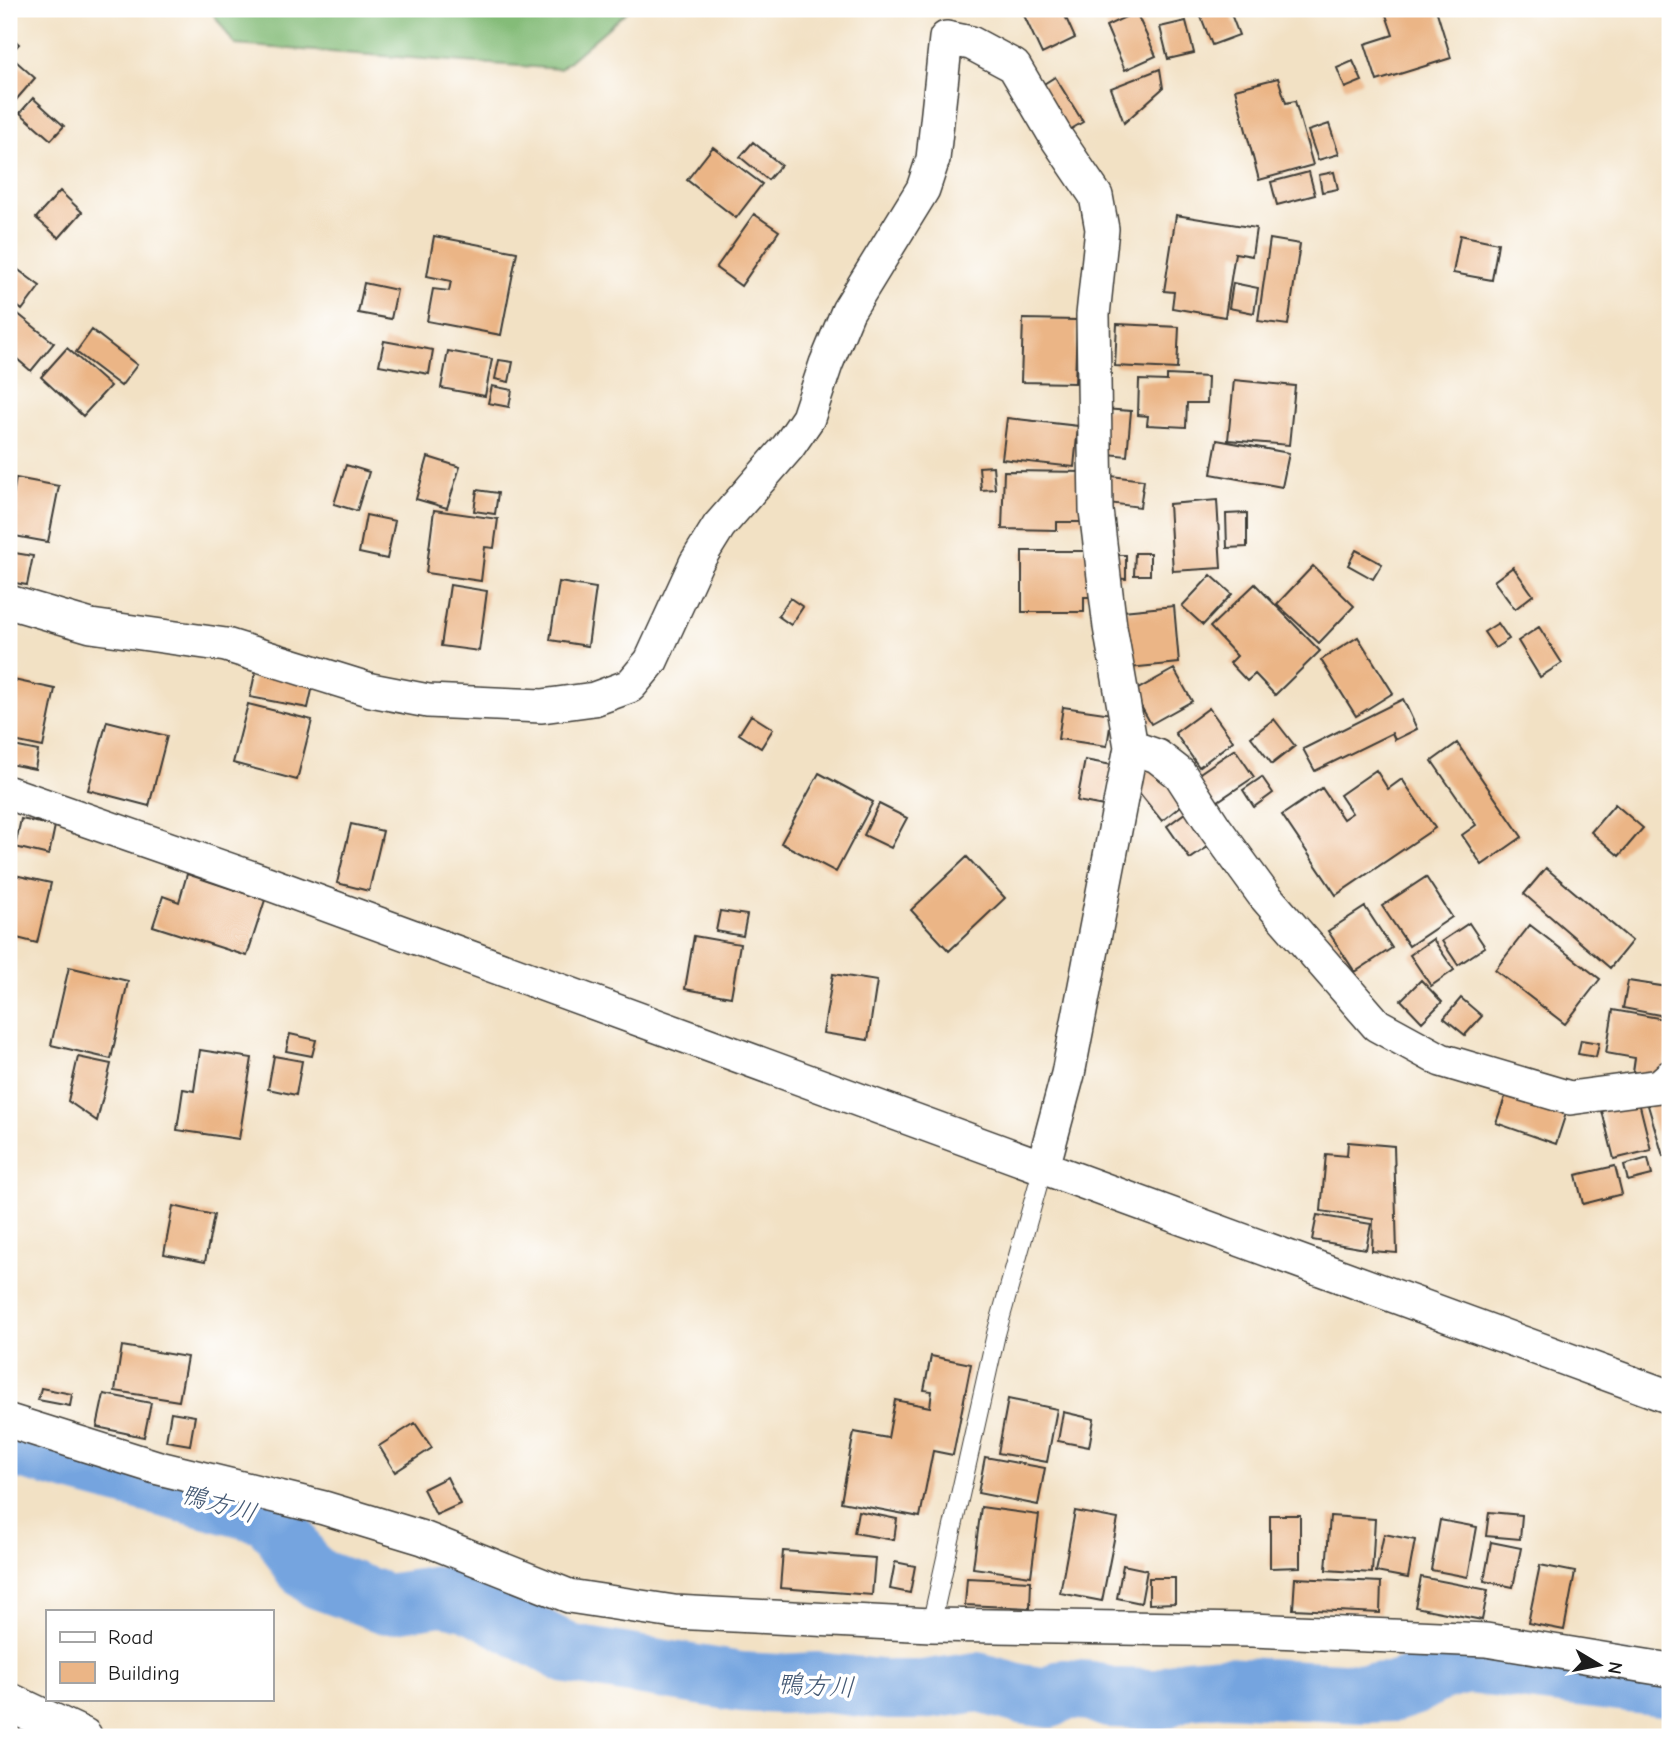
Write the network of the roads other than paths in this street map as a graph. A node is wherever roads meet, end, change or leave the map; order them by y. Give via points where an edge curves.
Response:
1 (9, 602) edge
2 (1131, 747) junction
3 (9, 793) edge
4 (1670, 1077) edge
5 (1043, 1167) junction
6 (1670, 1397) edge
7 (9, 1420) edge
8 (931, 1625) junction
9 (1670, 1670) edge
10 (9, 1702) edge
11 (83, 1737) edge

1 - 2 street via 91,626 226,645 371,690 428,701 542,706 594,699 630,686 652,661 696,563 719,526 808,418 849,311 923,189 933,159 946,38 971,43 1014,66 1096,196 1102,229 1093,315 1096,510
2 - 4 street via 1157,756 1180,774 1263,894 1377,1025 1441,1060 1570,1098 1660,1086
2 - 5 street via 1068,1074
3 - 5 street
5 - 6 street
5 - 8 lane via 996,1334
7 - 8 street via 159,1468 324,1508 423,1538 569,1596 674,1612
8 - 9 street via 1252,1630 1486,1640
10 - 11 main road

